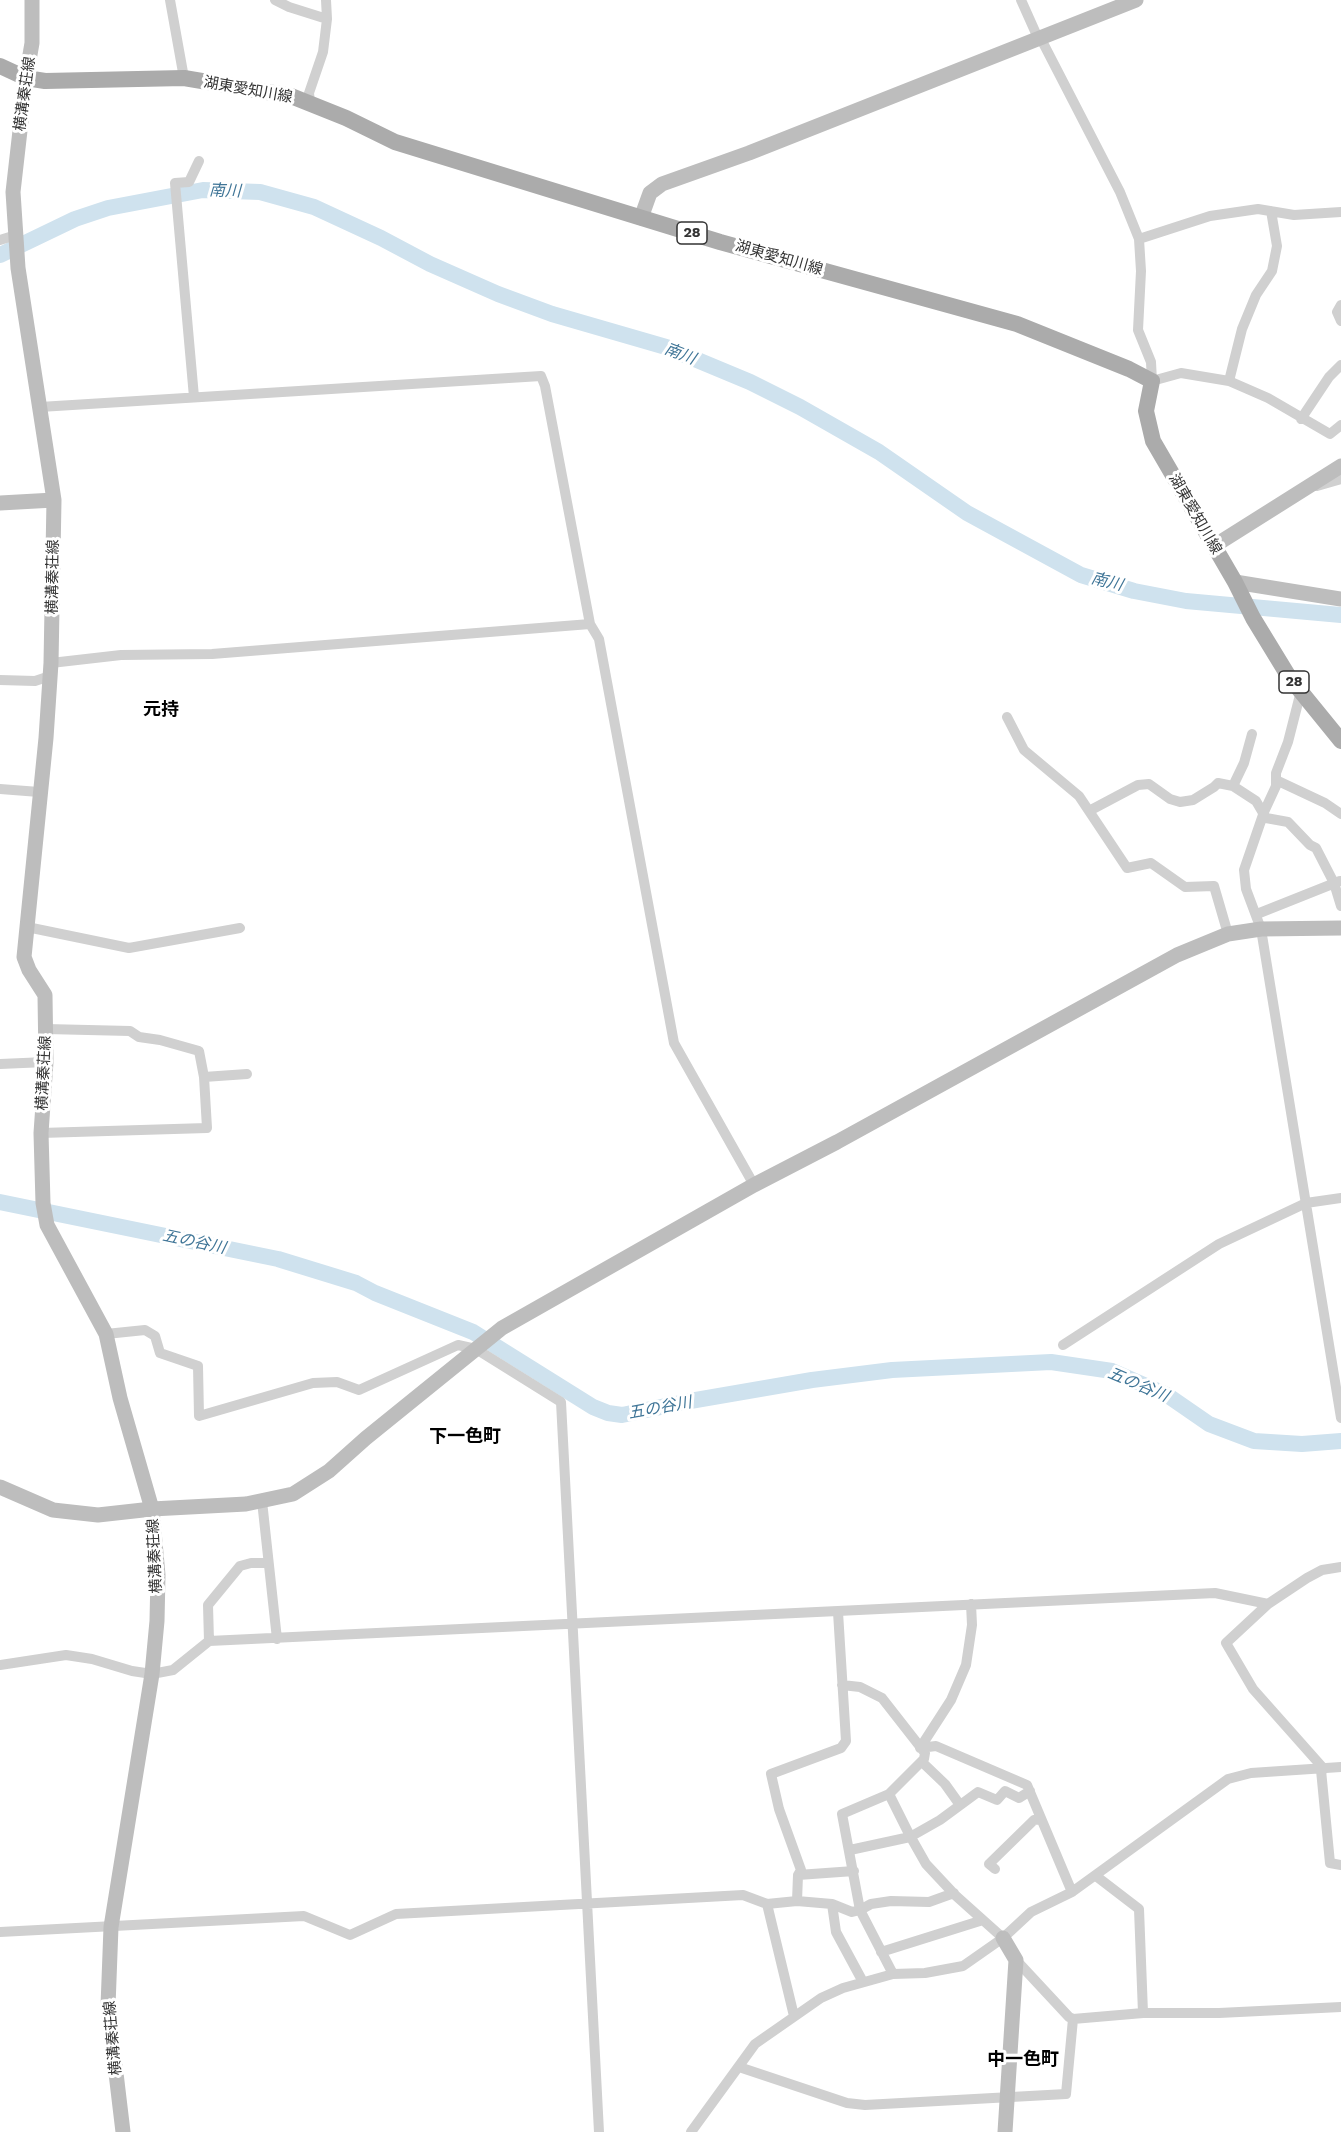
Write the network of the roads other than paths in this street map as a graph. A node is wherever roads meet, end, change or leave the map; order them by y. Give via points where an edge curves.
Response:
1 (32, 0) edge
2 (170, 0) edge
3 (275, 0) edge
4 (326, 0) edge
5 (1021, 0) edge
6 (1136, 0) edge
7 (327, 18) junction
8 (1039, 38) junction
9 (0, 66) edge
10 (26, 78) junction
11 (184, 78) junction
12 (310, 102) junction
13 (199, 161) dead end
14 (1271, 211) junction
15 (1341, 212) edge
16 (641, 218) junction
17 (16, 235) junction
18 (1139, 239) junction
19 (0, 240) edge
20 (1341, 305) edge
21 (1341, 321) edge
22 (1341, 365) edge
23 (1152, 381) junction
24 (1230, 381) junction
25 (194, 397) junction
26 (40, 407) junction
27 (1301, 419) junction
28 (1341, 425) edge
29 (1341, 466) edge
30 (1341, 479) edge
31 (1308, 488) junction
32 (54, 500) junction
33 (0, 503) edge
34 (1214, 546) junction
35 (1238, 587) junction
36 (1341, 599) edge
37 (590, 624) junction
38 (50, 670) junction
39 (0, 680) edge
40 (1301, 691) junction
41 (1007, 717) dead end
42 (1334, 724) edge
43 (1252, 734) dead end
44 (1341, 741) edge
45 (1276, 780) junction
46 (1233, 786) junction
47 (0, 789) edge
48 (39, 792) junction
49 (1089, 811) junction
50 (1264, 812) junction
51 (1341, 814) edge
52 (1338, 882) edge
53 (1341, 906) edge
54 (1259, 922) junction
55 (27, 927) junction
56 (240, 928) dead end
57 (1341, 928) edge
58 (1228, 934) junction
59 (46, 1029) junction
60 (46, 1062) junction
61 (0, 1064) edge
62 (247, 1074) dead end
63 (204, 1077) junction
64 (41, 1133) junction
65 (754, 1185) junction
66 (1341, 1198) edge
67 (1306, 1203) junction
68 (106, 1334) junction
69 (1063, 1345) dead end
70 (476, 1349) junction
71 (1341, 1418) edge
72 (0, 1487) edge
73 (262, 1501) junction
74 (152, 1509) junction
75 (267, 1563) junction
76 (1341, 1567) edge
77 (971, 1604) junction
78 (1268, 1604) junction
79 (838, 1612) junction
80 (573, 1625) junction
81 (277, 1639) junction
82 (209, 1641) junction
83 (0, 1665) edge
84 (152, 1674) junction
85 (842, 1685) junction
86 (920, 1748) junction
87 (922, 1762) junction
88 (1341, 1767) edge
89 (1322, 1770) junction
90 (1030, 1791) junction
91 (889, 1794) junction
92 (960, 1805) junction
93 (1041, 1819) junction
94 (910, 1837) junction
95 (849, 1850) junction
96 (1341, 1865) edge
97 (995, 1869) dead end
98 (854, 1871) junction
99 (798, 1875) junction
100 (1096, 1876) junction
101 (1072, 1892) junction
102 (954, 1893) junction
103 (797, 1901) junction
104 (588, 1904) junction
105 (767, 1904) junction
106 (832, 1904) junction
107 (860, 1910) junction
108 (984, 1920) junction
109 (111, 1927) junction
110 (0, 1932) edge
111 (1003, 1938) junction
112 (881, 1952) junction
113 (1016, 1960) junction
114 (893, 1974) junction
115 (863, 1982) junction
116 (1341, 2007) edge
117 (1143, 2013) junction
118 (794, 2016) junction
119 (1073, 2019) junction
120 (739, 2067) junction
121 (1007, 2097) junction
122 (123, 2132) edge
123 (599, 2132) edge
124 (691, 2132) edge
125 (1005, 2132) edge

1 - 10 street, 横溝秦荘線 via 32,44
2 - 11 street
3 - 7 street
4 - 7 street
5 - 8 street
6 - 8 street
7 - 12 street
8 - 16 street via 662,184 650,193
8 - 18 street via 1120,192
9 - 10 main road, 湖東愛知川線 / 28
10 - 11 main road, 湖東愛知川線 / 28
10 - 17 street, 横溝秦荘線 via 13,192
11 - 12 main road, 湖東愛知川線 / 28
12 - 16 main road, 湖東愛知川線 / 28 via 395,142
13 - 25 street via 189,182 175,183
14 - 15 street via 1294,215
14 - 18 street via 1258,209 1210,216
14 - 24 street via 1277,246 1272,271 1256,295 1242,329
16 - 23 main road, 湖東愛知川線 / 28 via 1017,324
17 - 19 street
17 - 26 street, 横溝秦荘線
18 - 23 street via 1138,330 1151,362
20 - 21 street via 1337,312
22 - 27 street
23 - 24 street via 1181,373
23 - 34 main road, 湖東愛知川線 / 28 via 1146,411 1153,441
24 - 27 street via 1289,409
25 - 26 street
25 - 37 street via 541,376
26 - 32 street, 横溝秦荘線
27 - 28 street via 1330,434
29 - 31 street
30 - 31 street
31 - 34 street
32 - 33 street
32 - 38 street, 横溝秦荘線
34 - 35 main road, 湖東愛知川線 / 28
35 - 36 street
35 - 40 main road, 湖東愛知川線 / 28 via 1253,618
37 - 38 street via 212,654 121,655
37 - 65 street via 599,639 674,1043
38 - 39 street via 35,681
38 - 48 street, 横溝秦荘線
40 - 42 main road, 湖東愛知川線 / 28
40 - 45 street
41 - 49 street via 1024,750 1066,783
42 - 44 main road, 湖東愛知川線 / 28
43 - 46 street
45 - 50 street
45 - 51 street
46 - 49 street via 1218,783 1193,800 1180,802 1149,784 1138,784
46 - 50 street via 1256,801
47 - 48 street
48 - 55 street, 横溝秦荘線
49 - 58 street via 1127,868 1151,863 1185,887 1214,886
50 - 52 street via 1266,818 1288,822 1316,848
50 - 54 street via 1244,870 1246,889
52 - 53 street
52 - 54 street
54 - 57 street
54 - 58 street
54 - 67 street
55 - 56 street via 129,948
55 - 59 street, 横溝秦荘線 via 24,957 45,995
58 - 65 street via 1177,955
59 - 60 street, 横溝秦荘線
59 - 63 street via 130,1031 139,1037 199,1050
60 - 61 street
60 - 64 street, 横溝秦荘線
62 - 63 street
63 - 64 street via 207,1128
64 - 68 street, 横溝秦荘線 via 47,1225
65 - 70 street via 502,1328
66 - 67 street
67 - 69 street via 1219,1244
67 - 71 street
68 - 70 street via 145,1330 155,1336 160,1353 198,1366 199,1416 313,1383 337,1382 359,1390 458,1345
68 - 74 street, 横溝秦荘線
70 - 73 street via 329,1471 293,1494
70 - 80 street via 561,1402
72 - 74 street via 53,1510 98,1515
73 - 74 street
73 - 75 street
74 - 84 street, 横溝秦荘線 via 158,1575
75 - 81 street
75 - 82 street via 240,1566 208,1605
76 - 78 street via 1322,1570
77 - 78 street via 1215,1593
77 - 79 street
77 - 86 street via 966,1665 951,1700
78 - 89 street via 1226,1643 1253,1689
79 - 80 street
79 - 85 street
80 - 81 street
80 - 104 street
81 - 82 street
82 - 84 street via 173,1670
83 - 84 street via 66,1655
84 - 109 street, 横溝秦荘線
85 - 86 street via 860,1687 882,1698
85 - 99 street via 846,1741 841,1748 771,1774 801,1870
86 - 87 street via 925,1753
86 - 90 street via 936,1746 1027,1785
87 - 91 street
87 - 92 street
88 - 89 street
89 - 96 street via 1330,1863
89 - 100 street via 1251,1773 1219,1783
90 - 92 street via 1019,1798 1005,1791 997,1800 978,1792
90 - 93 street
91 - 94 street
91 - 95 street via 842,1814
92 - 94 street
93 - 97 street via 1034,1820 988,1863
93 - 101 street
94 - 95 street
94 - 102 street via 926,1864
95 - 98 street
98 - 99 street
98 - 107 street
99 - 103 street
100 - 101 street
100 - 117 street via 1139,1909
101 - 111 street via 1030,1912
102 - 107 street via 929,1902 891,1901
102 - 108 street
103 - 105 street
103 - 106 street
104 - 105 street via 743,1895
104 - 109 street via 396,1914 350,1935 304,1916
104 - 123 street
105 - 118 street
106 - 107 street via 852,1912
106 - 115 street via 836,1932
107 - 112 street
108 - 111 street
108 - 112 street
109 - 110 street
109 - 122 street, 横溝秦荘線 via 108,2006
111 - 113 street
111 - 114 street via 963,1966
112 - 114 street
113 - 119 street
113 - 121 street
114 - 115 street
115 - 118 street via 821,1998
116 - 117 street
117 - 119 street
118 - 120 street via 755,2044
119 - 121 street via 1066,2094
120 - 121 street via 847,2103
120 - 124 street
121 - 125 street

